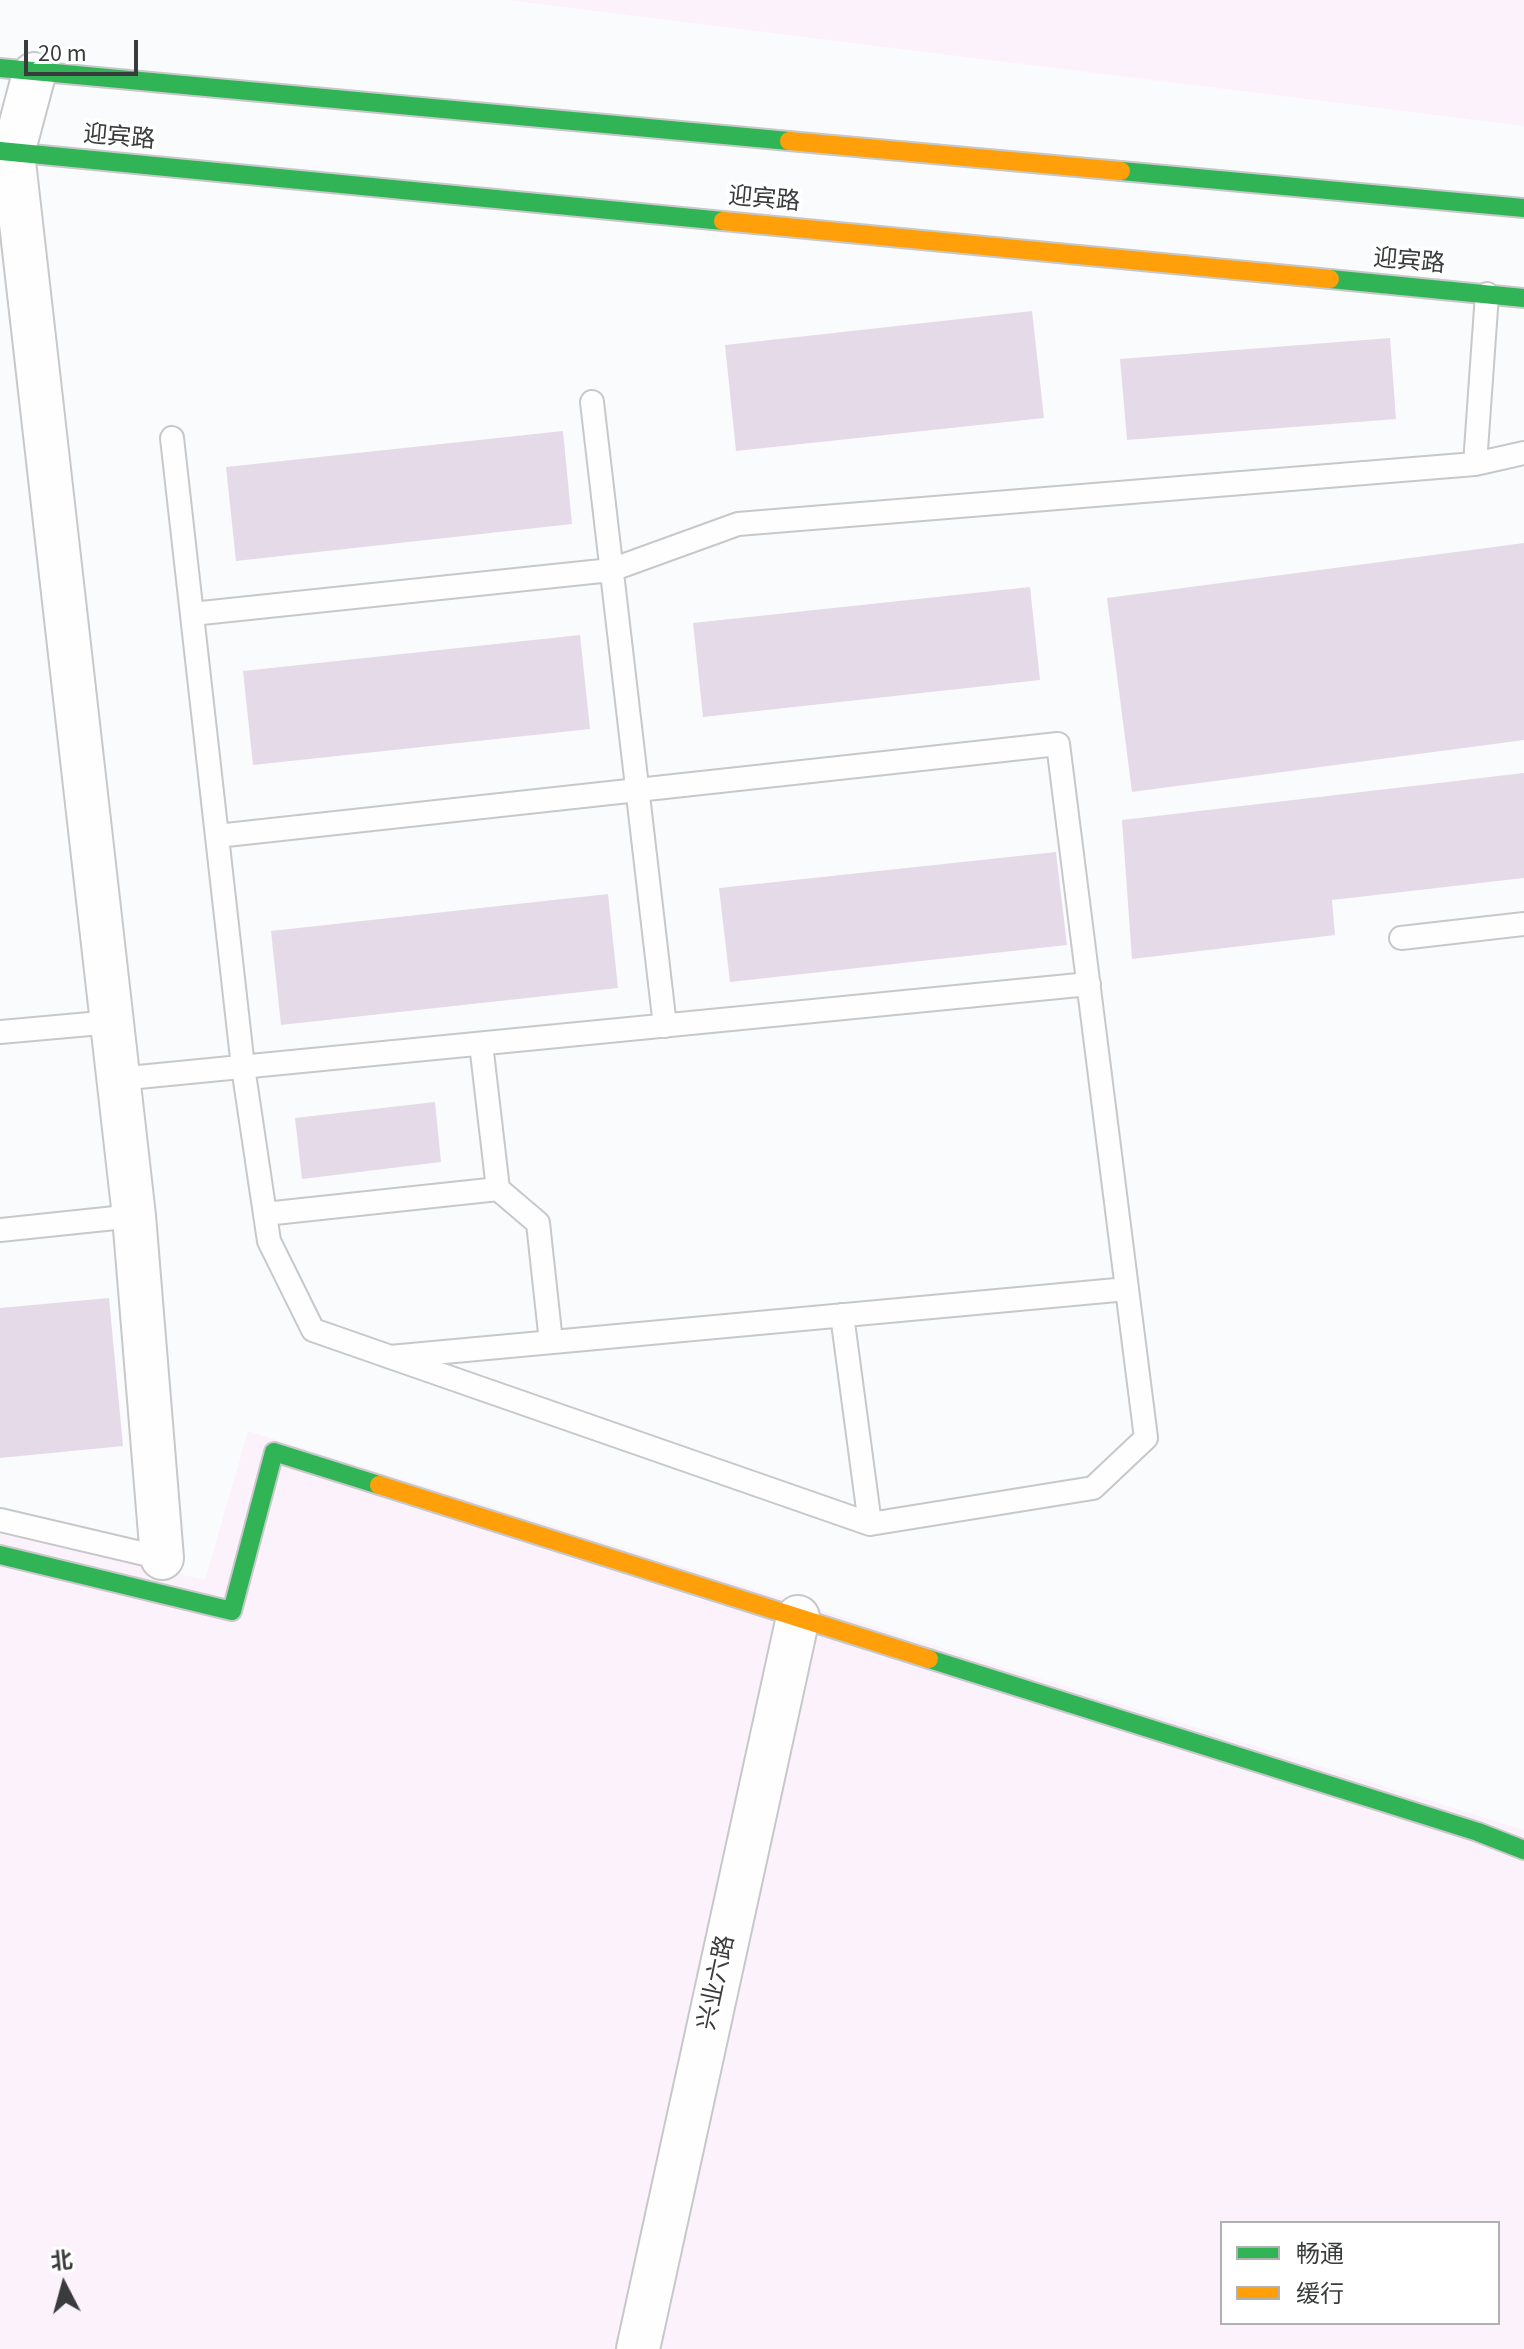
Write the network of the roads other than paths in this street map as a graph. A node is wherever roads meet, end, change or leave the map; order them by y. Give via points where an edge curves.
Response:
1 (17, 71) edge
2 (6, 152) edge
3 (1524, 208) edge
4 (1487, 294) junction
5 (1524, 298) edge
6 (592, 402) dead end
7 (172, 438) dead end
8 (1524, 453) edge
9 (1475, 464) junction
10 (611, 570) junction
11 (192, 614) junction
12 (636, 790) junction
13 (217, 836) junction
14 (1524, 924) edge
15 (1401, 938) dead end
16 (1089, 984) junction
17 (112, 1022) junction
18 (665, 1026) junction
19 (0, 1031) edge
20 (481, 1044) junction
21 (243, 1067) junction
22 (118, 1079) junction
23 (498, 1189) junction
24 (265, 1214) junction
25 (134, 1216) junction
26 (0, 1230) edge
27 (1127, 1289) junction
28 (842, 1315) junction
29 (551, 1342) junction
30 (390, 1357) junction
31 (0, 1520) edge
32 (870, 1524) junction
33 (0, 1555) edge
34 (162, 1558) joint
35 (798, 1617) junction
36 (1524, 1850) edge
37 (638, 2349) edge

1 - 2 street
1 - 3 main road
2 - 4 main road, 迎宾路
2 - 17 street
4 - 5 main road, 迎宾路
4 - 9 lane
6 - 10 lane
7 - 11 lane
8 - 9 lane
9 - 10 lane via 738,524
10 - 11 lane
10 - 12 lane
11 - 13 lane
12 - 13 lane
12 - 16 lane via 1058,744
12 - 18 lane
13 - 21 lane
14 - 15 lane
16 - 18 lane
16 - 27 lane
17 - 19 lane
17 - 22 street
18 - 20 lane
20 - 21 lane
20 - 23 lane
21 - 22 lane
21 - 24 lane
22 - 25 street
23 - 24 lane
23 - 29 lane via 538,1223
24 - 30 lane via 269,1241 313,1330
25 - 26 lane
25 - 34 street
27 - 28 lane
27 - 32 lane via 1146,1438 1093,1488
28 - 29 lane
28 - 32 lane
29 - 30 lane
30 - 32 lane
31 - 34 lane
33 - 35 main road via 232,1611 274,1452
35 - 36 main road
35 - 37 street, 兴业六路

